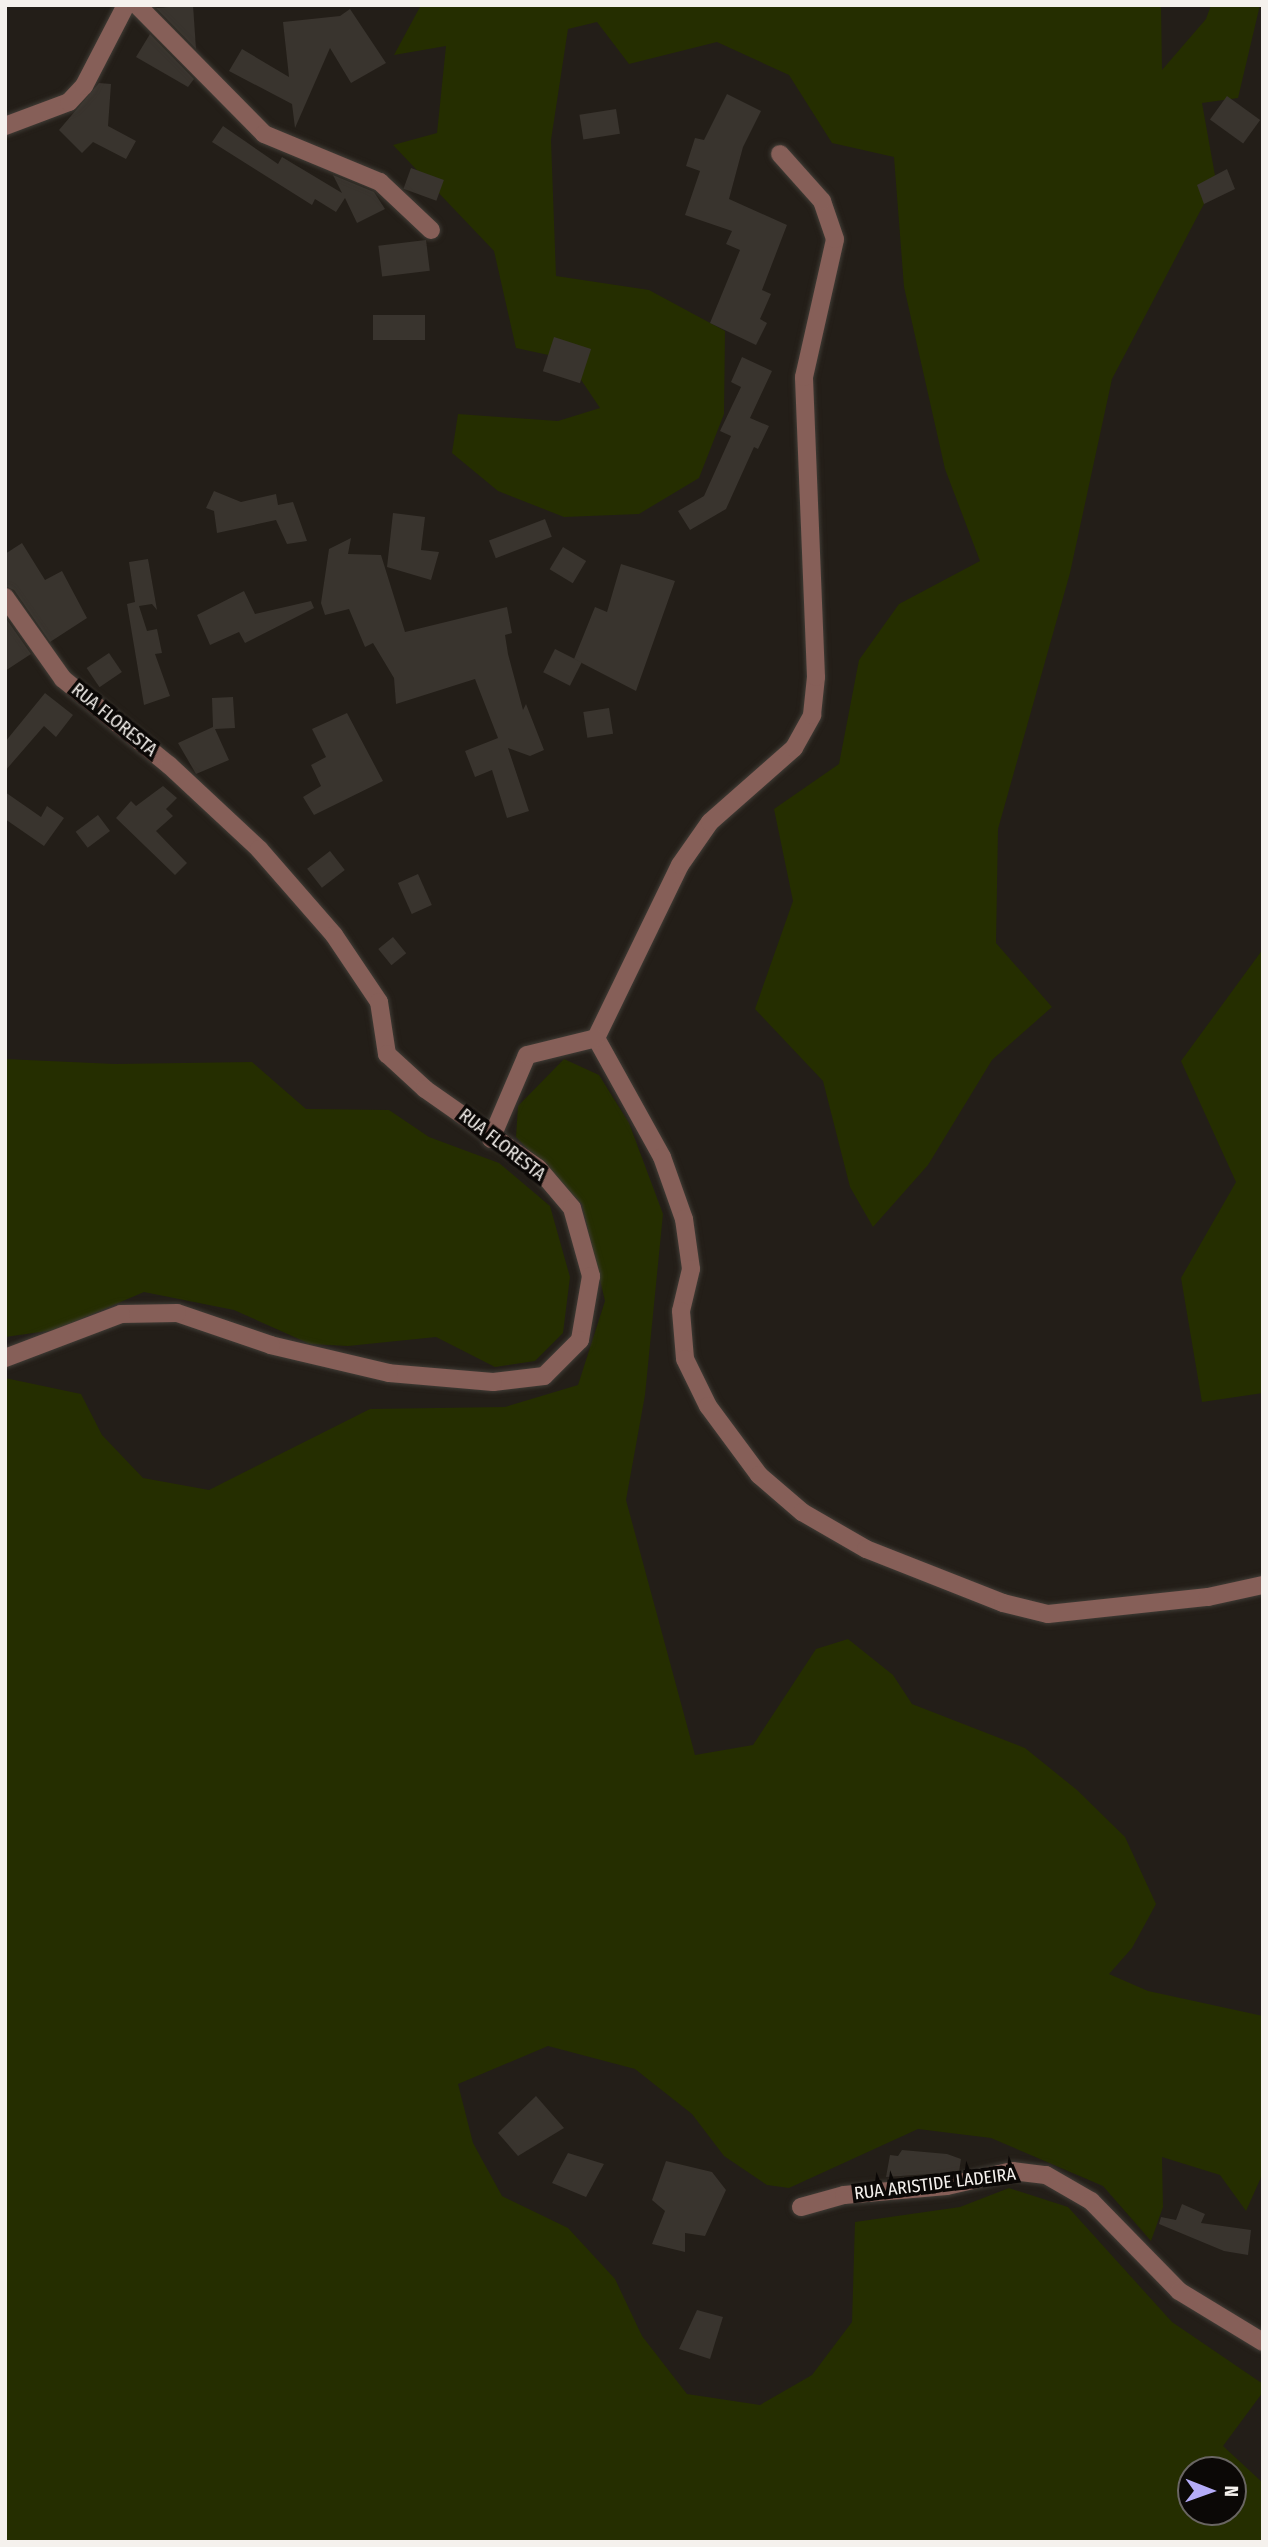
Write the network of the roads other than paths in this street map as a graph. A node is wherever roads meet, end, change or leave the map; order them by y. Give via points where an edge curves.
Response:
1 (126, 5) edge
2 (137, 5) edge
3 (5, 126) edge
4 (780, 154) dead end
5 (431, 230) dead end
6 (5, 597) edge
7 (596, 1038) junction
8 (491, 1139) junction
9 (5, 1358) edge
10 (1263, 1585) edge
11 (801, 2207) dead end
12 (1263, 2342) edge

1 - 3 street via 84,86 69,102
2 - 5 street via 264,134 380,183
4 - 7 street via 822,201 835,239 804,377 816,677 812,715 794,748 710,822 680,865
6 - 8 street, RUA FLORESTA via 63,679 169,765 259,849 334,936 379,1002 387,1054
7 - 8 street via 527,1055
7 - 10 street via 662,1157 684,1219 691,1269 681,1311 685,1359 708,1406 759,1475 802,1512 866,1549 1003,1603 1048,1614 1195,1598
8 - 9 street, RUA FLORESTA via 538,1168 572,1208 591,1276 580,1340 544,1376 493,1381 389,1373 271,1345 177,1312 121,1314
11 - 12 street, RUA ARISTIDE LADEIRA via 844,2195 947,2186 1012,2171 1046,2175 1091,2201 1179,2291

